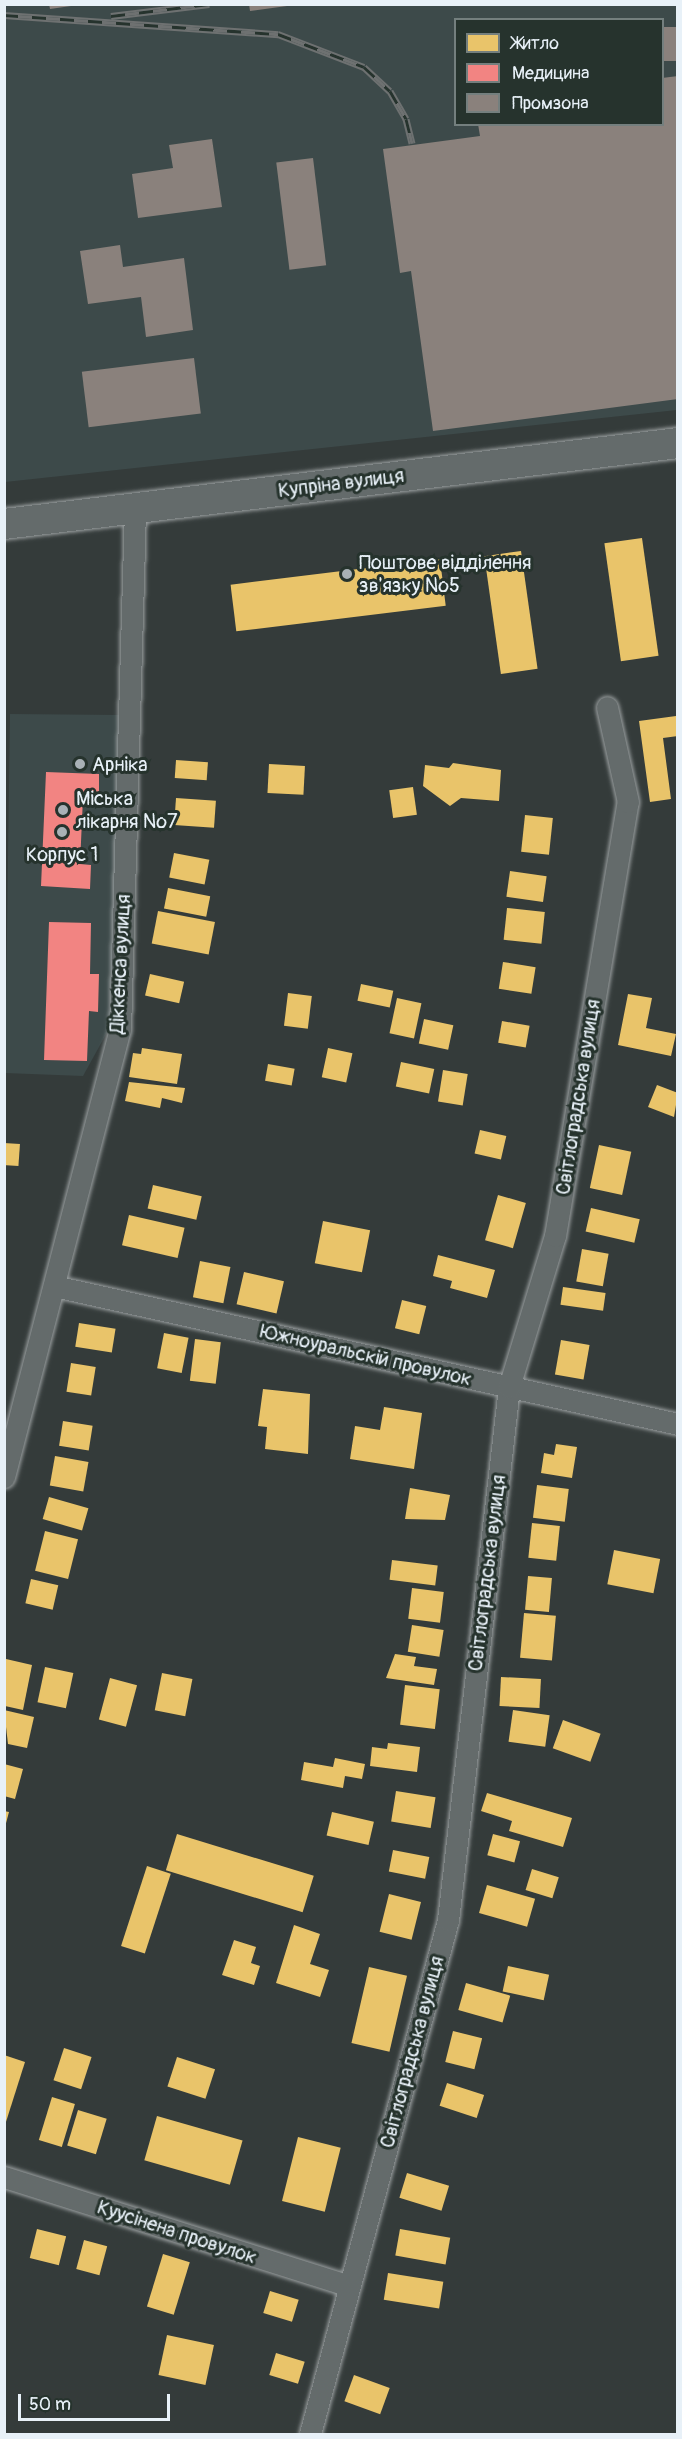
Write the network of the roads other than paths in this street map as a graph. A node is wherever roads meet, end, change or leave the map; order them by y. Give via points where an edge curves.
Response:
1 (678, 443) edge
2 (135, 508) junction
3 (4, 524) edge
4 (607, 707) dead end
5 (54, 1286) junction
6 (509, 1387) junction
7 (678, 1424) edge
8 (4, 1478) edge
9 (4, 2177) edge
10 (350, 2286) junction
11 (310, 2434) edge

1 - 2 main road, Купріна вулиця
2 - 3 main road, Купріна вулиця
2 - 5 street, Діккенса вулиця via 120,1030
4 - 6 street, Світлоградська вулиця via 628,802 555,1236
5 - 6 street, Южноуральскій провулок
5 - 8 street, Діккенса вулиця
6 - 7 street, Южноуральскій провулок
6 - 10 street, Світлоградська вулиця via 448,1920
9 - 10 street, Куусінена провулок
10 - 11 street, Світлоградська вулиця

